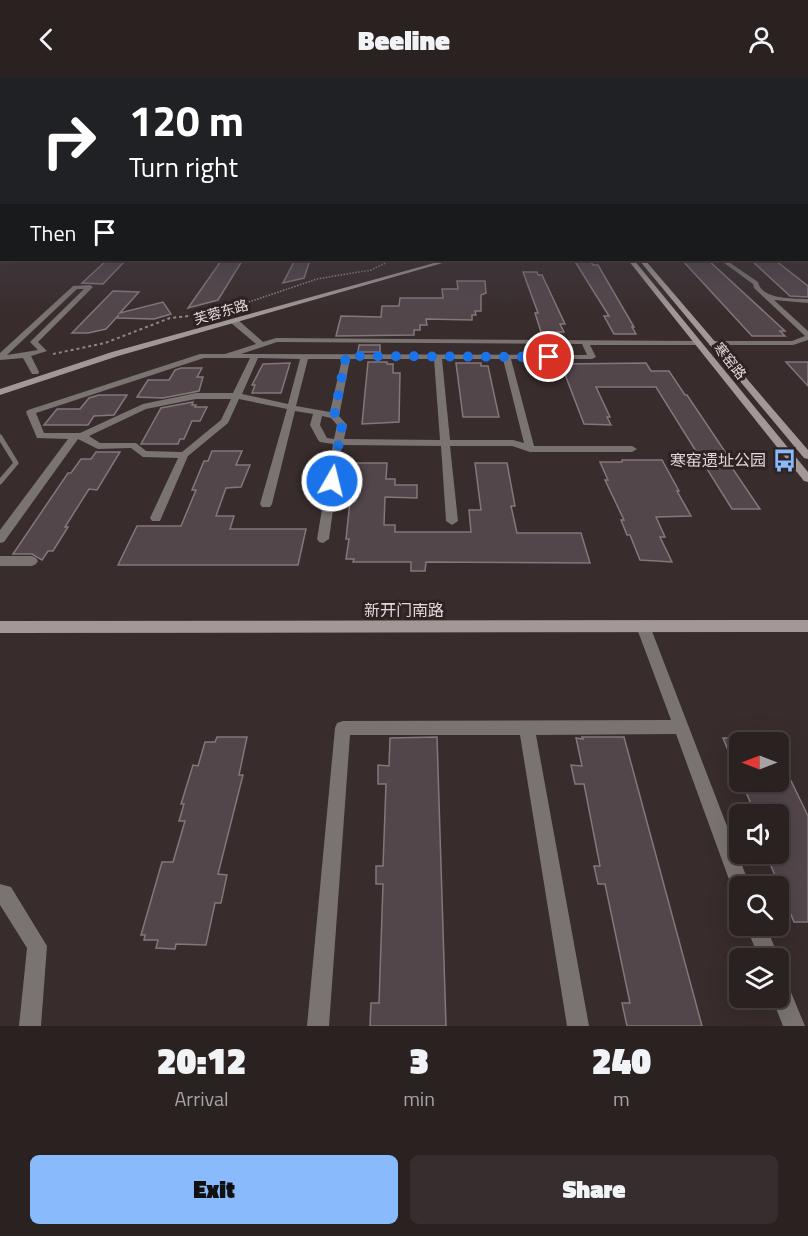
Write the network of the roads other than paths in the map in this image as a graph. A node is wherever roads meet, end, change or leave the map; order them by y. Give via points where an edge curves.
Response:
1 (424, 261) edge
2 (446, 261) edge
3 (632, 261) edge
4 (643, 261) edge
5 (724, 261) edge
6 (763, 294) junction
7 (808, 301) edge
8 (234, 321) junction
9 (808, 337) edge
10 (585, 342) junction
11 (698, 343) junction
12 (712, 343) junction
13 (262, 345) junction
14 (226, 356) junction
15 (255, 356) junction
16 (305, 356) junction
17 (346, 356) junction
18 (438, 356) junction
19 (0, 357) edge
20 (27, 357) junction
21 (506, 357) junction
22 (35, 372) junction
23 (0, 384) edge
24 (0, 392) edge
25 (237, 396) junction
26 (292, 407) junction
27 (318, 412) junction
28 (334, 416) junction
29 (79, 436) junction
30 (0, 437) edge
31 (338, 442) junction
32 (445, 443) junction
33 (530, 449) junction
34 (632, 449) dead end
35 (184, 455) junction
36 (808, 456) edge
37 (808, 479) edge
38 (0, 482) edge
39 (266, 504) dead end
40 (156, 518) dead end
41 (452, 521) dead end
42 (0, 539) edge
43 (323, 539) dead end
44 (0, 561) edge
45 (32, 561) dead end
46 (643, 626) junction
47 (808, 626) edge
48 (0, 627) edge
49 (681, 727) junction
50 (527, 728) junction
51 (737, 876) edge
52 (0, 894) edge
53 (787, 1008) edge
54 (30, 1026) edge
55 (318, 1026) edge
56 (578, 1026) edge
57 (794, 1026) edge

1 - 22 street, 芙蓉东路
2 - 8 street, 芙蓉东路
3 - 11 street, 寒窑路
4 - 12 street, 寒窑路
5 - 6 street via 756,283
6 - 7 street
6 - 9 street
8 - 13 street
8 - 24 street, 芙蓉东路
9 - 12 street via 793,343
10 - 11 street
10 - 13 street via 276,340
10 - 21 street via 592,357
11 - 37 street, 寒窑路
12 - 36 street, 寒窑路
13 - 14 street
14 - 15 street
14 - 29 street via 203,356 32,412 40,436
15 - 16 street
15 - 25 street
16 - 17 street
16 - 26 street
17 - 18 street
17 - 28 street
18 - 21 street
18 - 32 street
19 - 20 street
19 - 20 street via 75,286 90,287 34,342 42,351
20 - 22 street
21 - 33 street
22 - 23 street, 芙蓉东路
25 - 26 street
25 - 29 street via 196,396 143,407
25 - 35 street via 225,421
26 - 27 street
26 - 39 street
27 - 28 street
27 - 31 street via 315,426 323,440
28 - 31 street via 342,425
29 - 35 street via 98,446 132,445 143,454
29 - 42 street
30 - 38 lane via 16,462
31 - 32 street
31 - 43 street
32 - 33 street via 513,444
32 - 41 street
33 - 34 street
35 - 40 street
44 - 45 street
46 - 47 street, 新开门南路
46 - 48 street, 新开门南路
46 - 49 street
49 - 50 street
49 - 51 street
50 - 55 street via 343,728
50 - 56 street
52 - 54 street via 4,894 38,946
53 - 57 street

